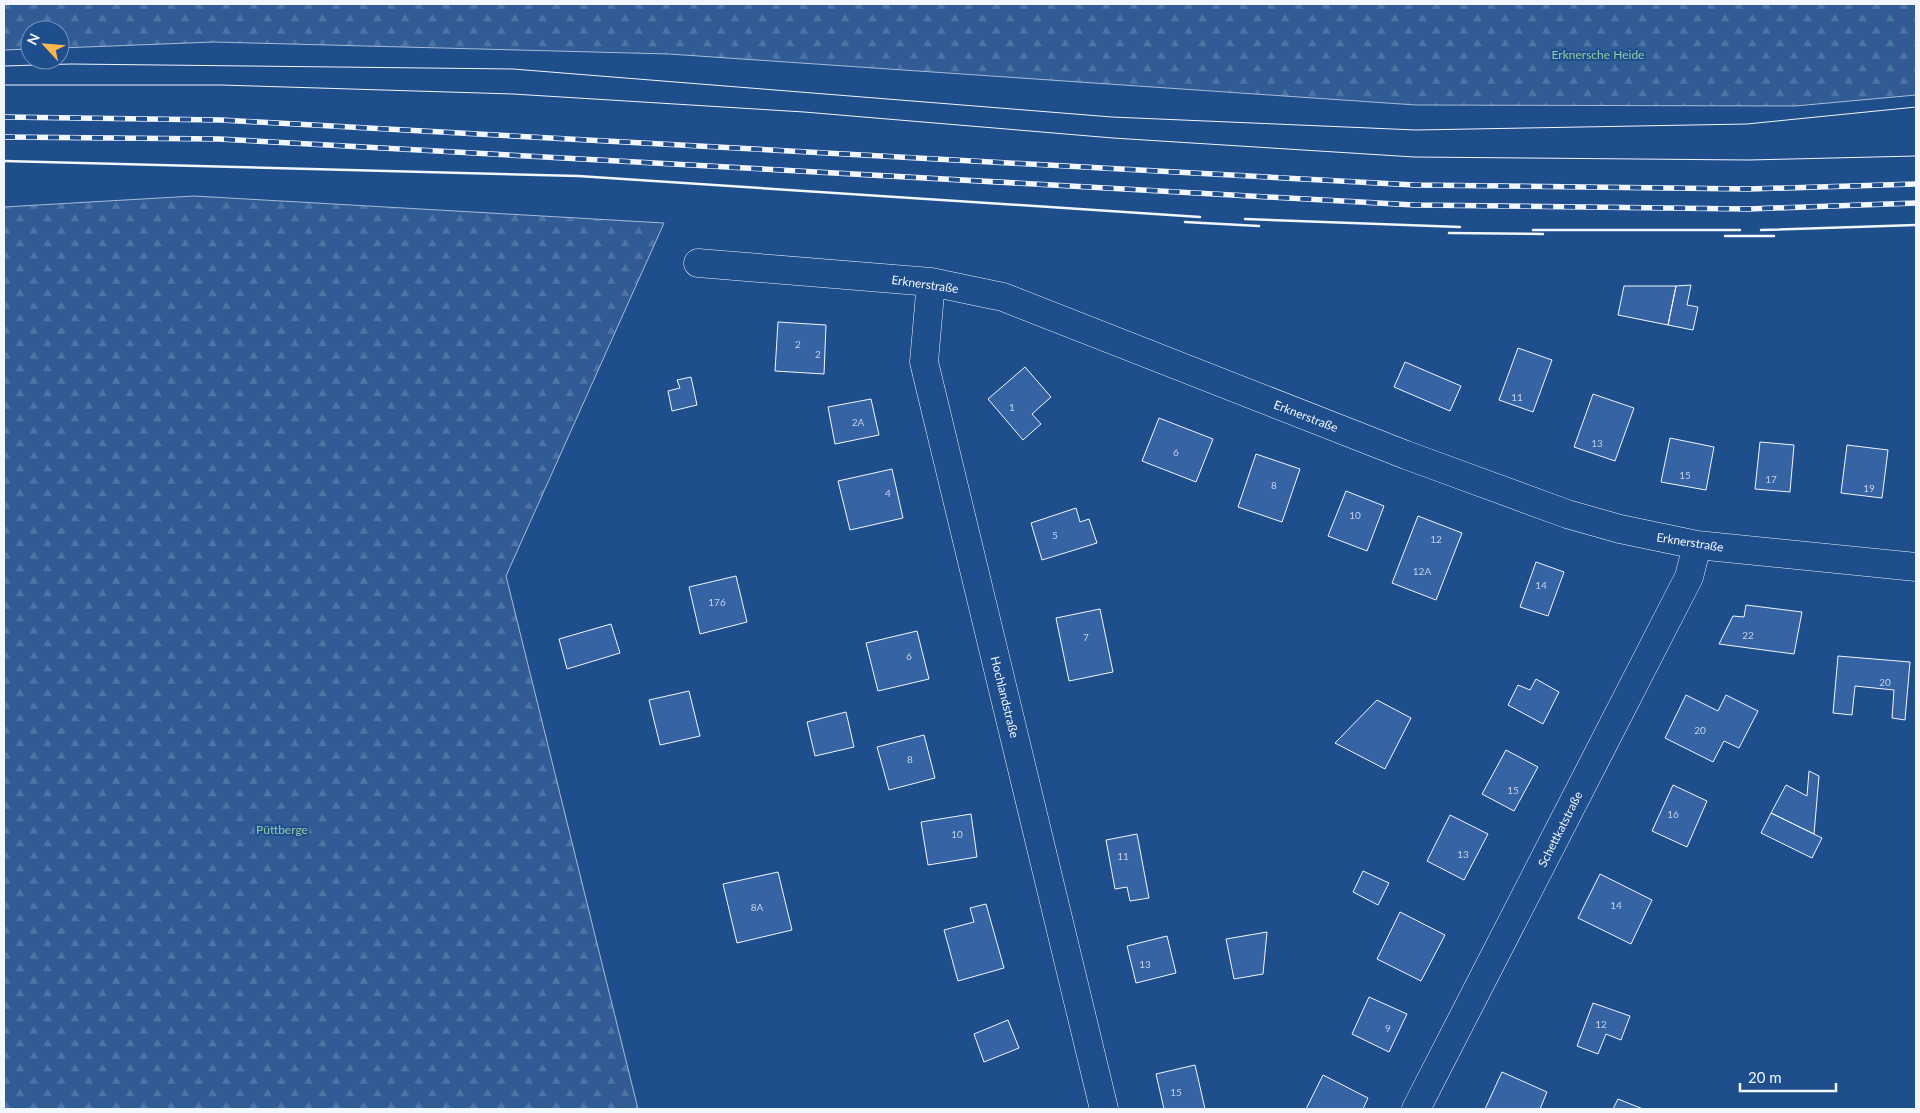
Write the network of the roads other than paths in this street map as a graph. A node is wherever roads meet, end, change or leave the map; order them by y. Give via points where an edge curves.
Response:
1 (698, 263) dead end
2 (931, 282) junction
3 (1697, 545) junction
4 (1916, 567) edge
5 (1104, 1109) edge
6 (1416, 1109) edge

1 - 2 street, Erknerstraße
2 - 3 street, Erknerstraße via 1003,297 1412,458 1567,514
2 - 5 street, Hochlandstraße via 924,362
3 - 4 street, Erknerstraße
3 - 6 street, Schettkatstraße via 1689,577

